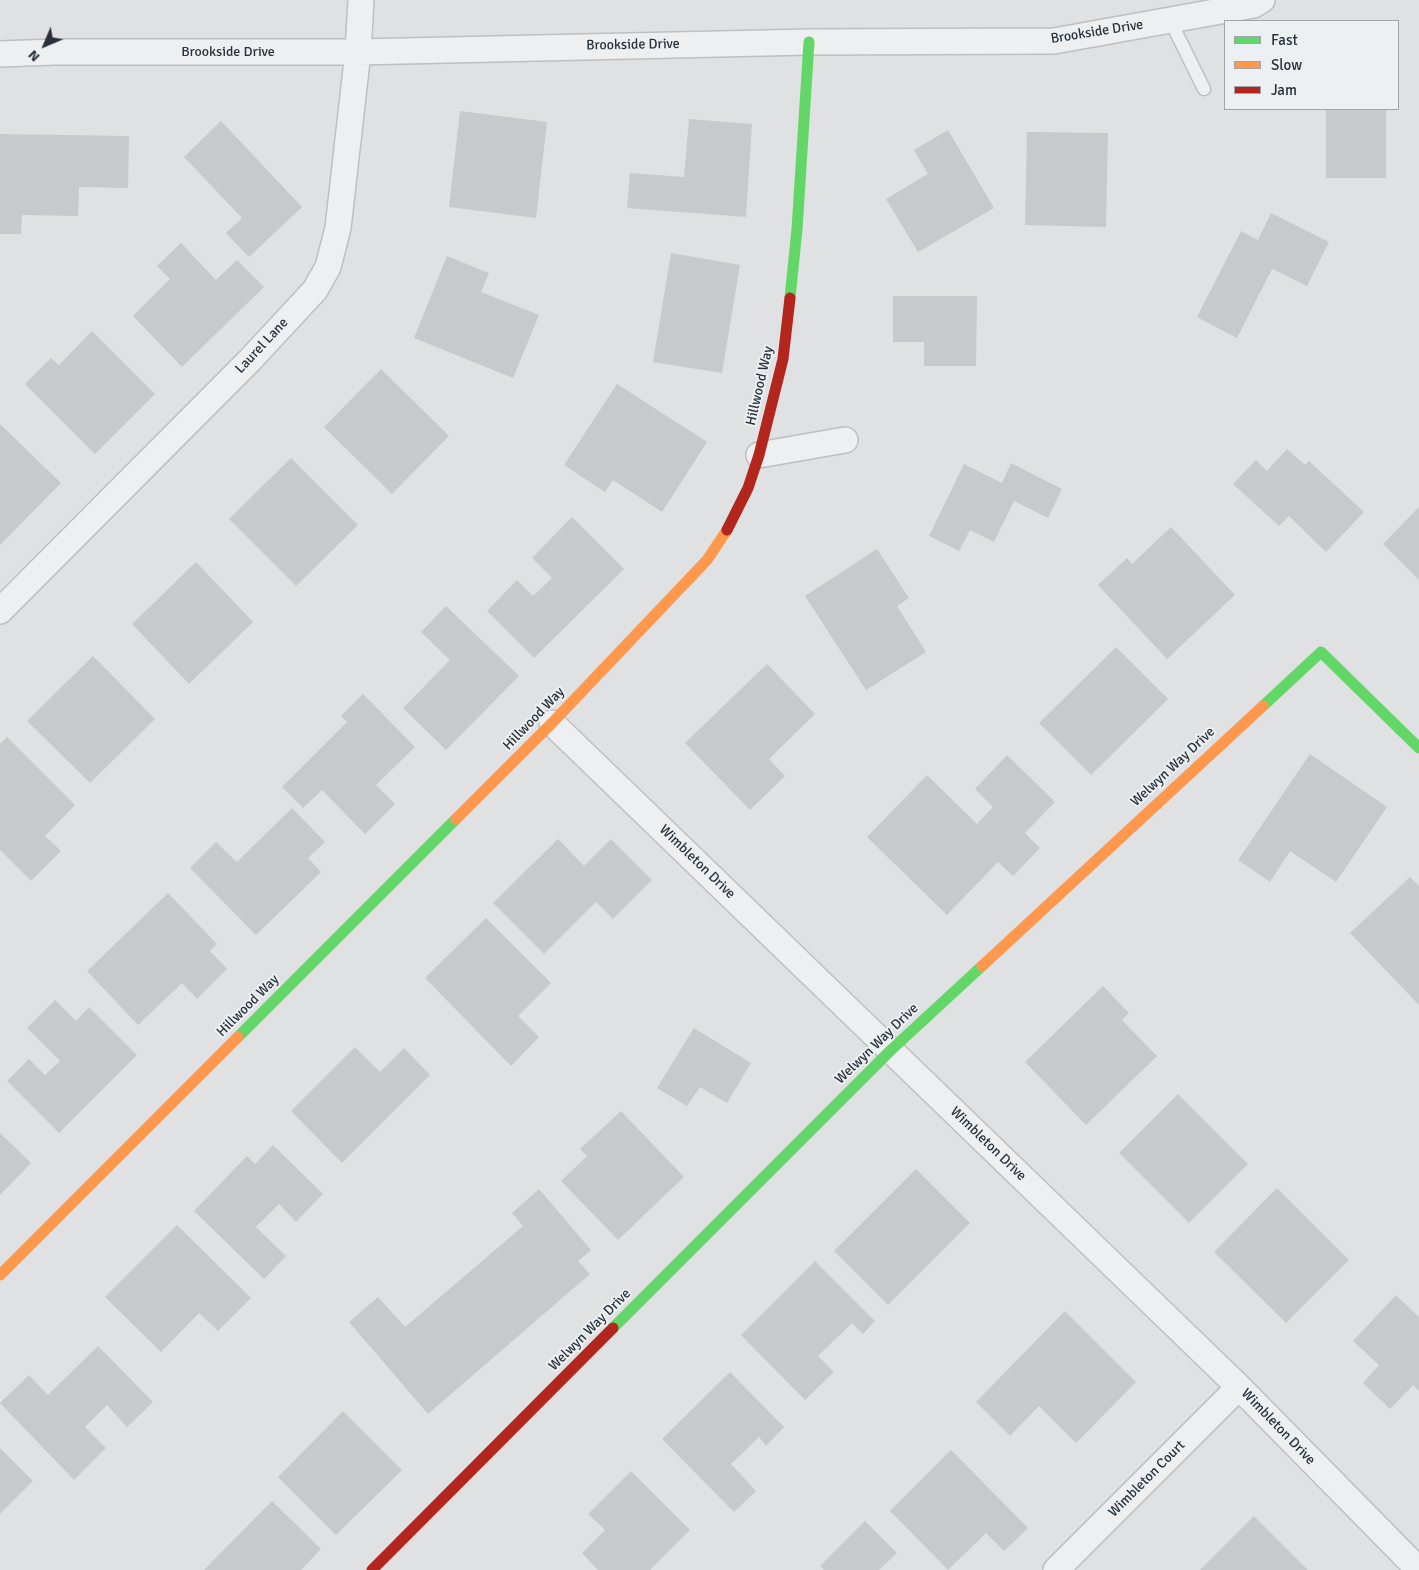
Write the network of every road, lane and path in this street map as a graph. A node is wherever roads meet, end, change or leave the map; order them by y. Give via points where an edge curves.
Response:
1 (362, 0) edge
2 (1262, 0) edge
3 (1170, 20) junction
4 (809, 42) junction
5 (358, 52) junction
6 (0, 54) edge
7 (1204, 89) dead end
8 (845, 440) dead end
9 (759, 455) junction
10 (0, 611) edge
11 (552, 723) junction
12 (1419, 748) edge
13 (891, 1050) junction
14 (0, 1275) edge
15 (1239, 1387) junction
16 (372, 1570) edge
17 (1056, 1570) edge
18 (1418, 1570) edge

1 - 5 street, Laurel Lane
2 - 3 street, Brookside Drive via 1254,5
3 - 4 street, Brookside Drive via 1054,41
3 - 7 lane
4 - 5 street, Brookside Drive
4 - 9 street, Hillwood Way via 798,229 783,359
5 - 6 street, Brookside Drive
5 - 10 street, Laurel Lane via 338,228 328,267 315,290 250,360
8 - 9 street
9 - 11 street, Hillwood Way via 748,488 727,530 707,560
11 - 13 street, Wimbleton Drive
11 - 14 street, Hillwood Way
12 - 13 street, Welwyn Way Drive via 1321,652
13 - 15 street, Wimbleton Drive
13 - 16 street, Welwyn Way Drive
15 - 17 street, Wimbleton Court
15 - 18 street, Wimbleton Drive

